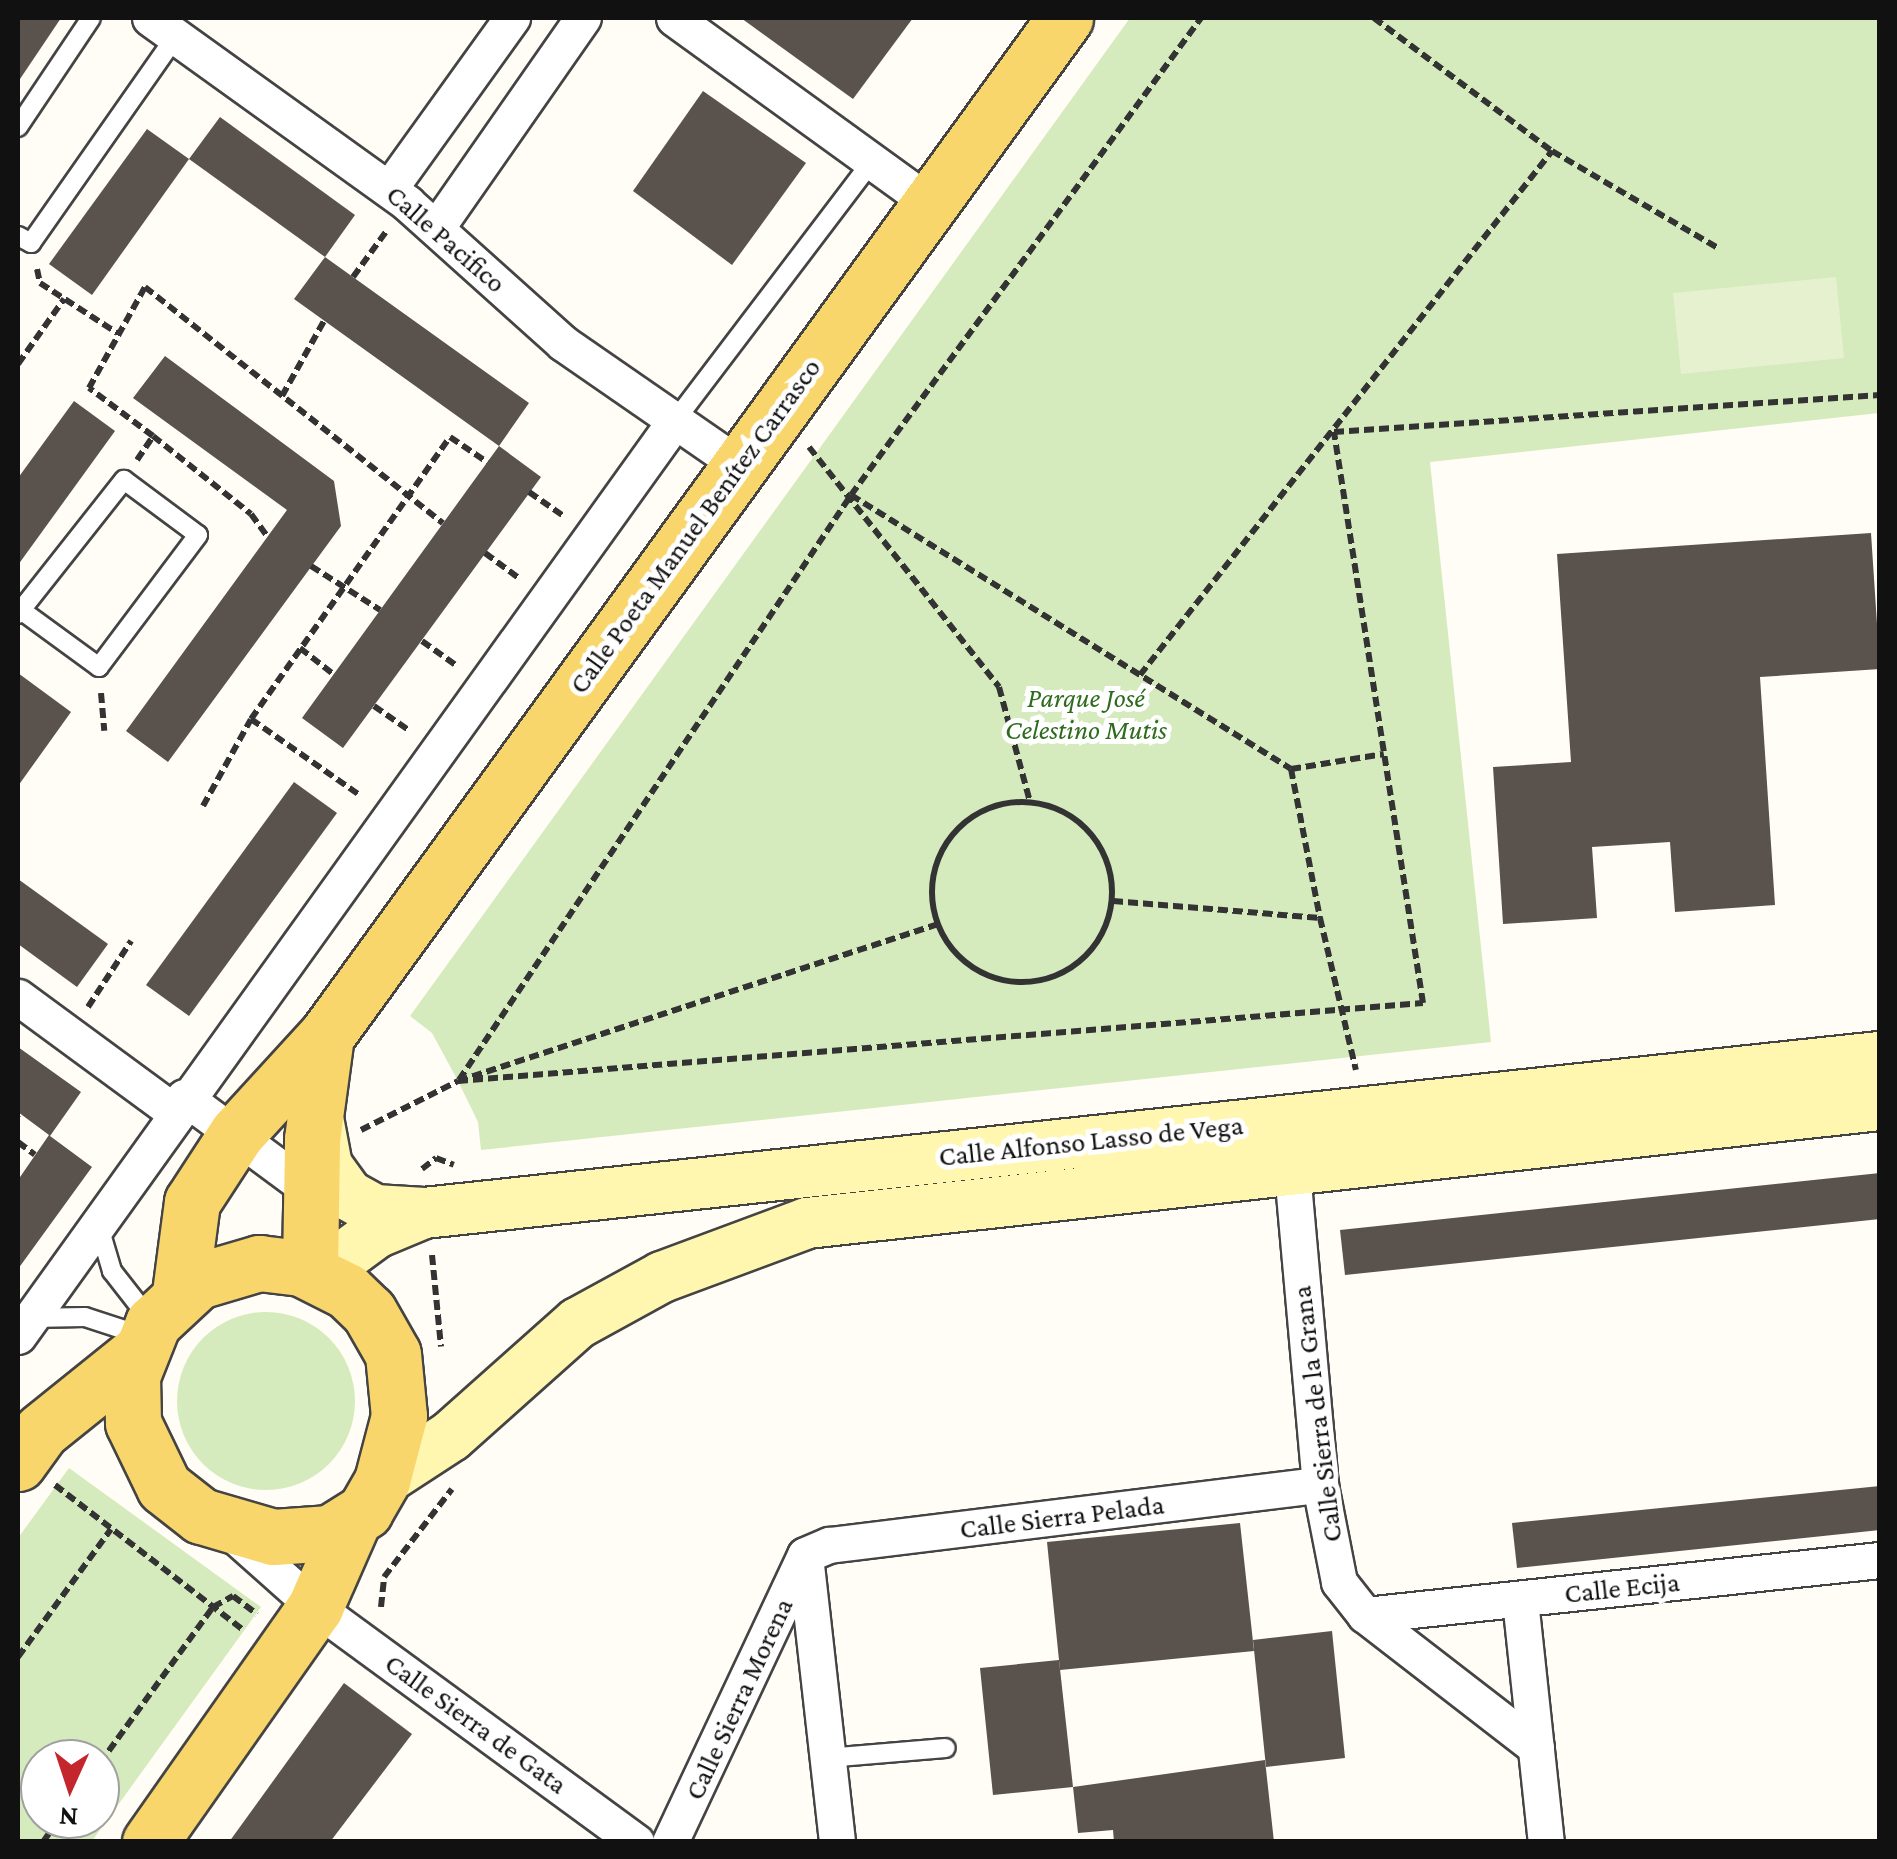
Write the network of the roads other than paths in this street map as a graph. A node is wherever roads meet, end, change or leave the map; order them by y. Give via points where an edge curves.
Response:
1 (91, 18) edge
2 (512, 18) edge
3 (584, 18) edge
4 (674, 18) edge
5 (1066, 18) edge
6 (163, 27) edge
7 (18, 128) edge
8 (871, 162) junction
9 (398, 196) junction
10 (931, 204) junction
11 (436, 226) junction
12 (24, 240) edge
13 (674, 422) junction
14 (738, 464) junction
15 (21, 614) edge
16 (18, 997) edge
17 (326, 1036) junction
18 (1880, 1057) edge
19 (178, 1104) junction
20 (1880, 1105) edge
21 (237, 1132) junction
22 (1289, 1145) junction
23 (317, 1147) junction
24 (426, 1224) junction
25 (99, 1226) junction
26 (315, 1273) junction
27 (154, 1326) junction
28 (24, 1327) edge
29 (19, 1461) edge
30 (1320, 1485) junction
31 (367, 1503) junction
32 (224, 1525) junction
33 (805, 1556) junction
34 (1880, 1560) edge
35 (1520, 1600) junction
36 (292, 1615) junction
37 (1365, 1615) junction
38 (1536, 1747) junction
39 (946, 1748) dead end
40 (827, 1758) junction
41 (150, 1842) edge
42 (636, 1842) edge
43 (670, 1842) edge
44 (837, 1842) edge
45 (1546, 1842) edge

1 - 7 lane
2 - 9 street
3 - 11 street
4 - 8 street
5 - 10 main road, Calle Poeta Manuel Benítez Carrasco
6 - 9 street, Calle Pacifico
6 - 12 lane
8 - 10 street
8 - 13 lane
9 - 11 street, Calle Pacifico
10 - 14 main road, Calle Poeta Manuel Benítez Carrasco
11 - 13 street, Calle Pacifico via 563,343
13 - 14 street, Calle Pacifico
13 - 19 street
14 - 17 main road, Calle Poeta Manuel Benítez Carrasco
15 - 15 lane via 124,480 198,535 99,667
16 - 19 street
17 - 21 main road, Calle Poeta Manuel Benítez Carrasco
17 - 23 main road, Calle Poeta Manuel Benítez Carrasco
18 - 22 main road, Calle Alfonso Lasso de Vega
19 - 21 street
19 - 25 street
20 - 22 main road, Calle Alfonso Lasso de Vega
21 - 23 street
21 - 27 main road, Calle Poeta Manuel Benítez Carrasco via 192,1202
22 - 24 main road, Calle Alfonso Lasso de Vega
22 - 30 street, Calle Sierra de la Grana
22 - 31 main road, Calle Alfonso Lasso de Vega via 808,1223 750,1240 578,1323
23 - 24 main road via 348,1196
23 - 26 main road, Calle Poeta Manuel Benítez Carrasco
24 - 26 main road, Calle Alfonso Lasso de Vega via 376,1233
25 - 27 lane via 112,1271
25 - 28 street
26 - 27 main road via 238,1266
26 - 31 main road via 370,1312 393,1354 399,1416
27 - 28 lane via 85,1317
27 - 29 main road
27 - 32 main road via 132,1412 150,1467 182,1503
30 - 33 street, Calle Sierra Pelada via 829,1545
30 - 37 street, Calle Sierra de la Grana via 1339,1582
31 - 32 main road via 274,1537
31 - 36 main road
32 - 36 street, Calle Sierra de Gata
33 - 40 street
33 - 43 street, Calle Sierra Morena
34 - 35 street, Calle Ecija
35 - 37 street, Calle Ecija
35 - 38 street
36 - 41 main road
36 - 42 street, Calle Sierra de Gata
37 - 38 street, Calle Sierra de la Grana
38 - 45 street
39 - 40 lane
40 - 44 street

